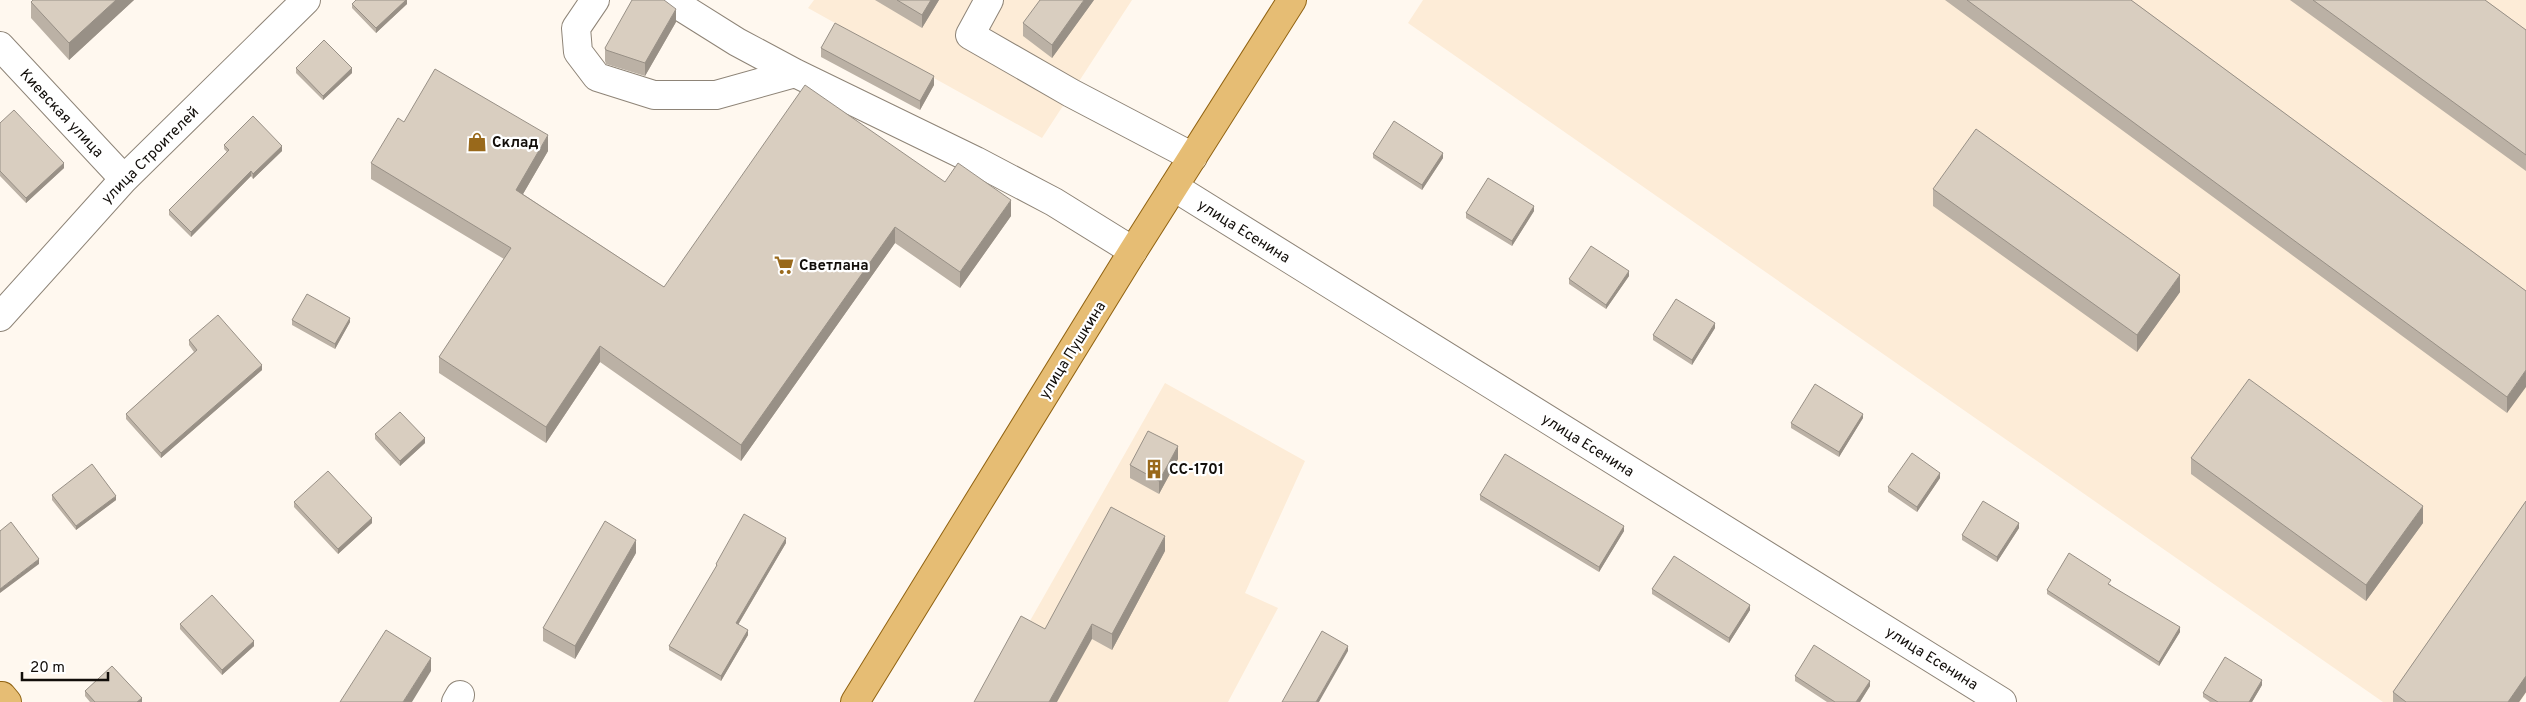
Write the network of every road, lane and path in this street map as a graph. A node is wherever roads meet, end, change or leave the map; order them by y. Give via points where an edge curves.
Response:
1 (306, 0) edge
2 (595, 0) edge
3 (670, 0) edge
4 (989, 0) edge
5 (1292, 0) edge
6 (0, 46) edge
7 (795, 73) junction
8 (1192, 157) junction
9 (124, 179) junction
10 (1174, 187) junction
11 (1133, 251) junction
12 (0, 317) edge
13 (855, 702) edge
14 (2002, 702) edge

1 - 9 street, улица Строителей
2 - 7 street via 576,28 578,52 597,77 654,95 716,95
3 - 7 street
4 - 8 street via 970,35
5 - 8 main road, улица Пушкина
6 - 9 street, Киевская улица
7 - 11 street via 1054,202
8 - 10 main road, улица Пушкина
9 - 12 street, улица Строителей
10 - 11 main road, улица Пушкина
10 - 14 street, улица Есенина
11 - 13 main road, улица Пушкина

